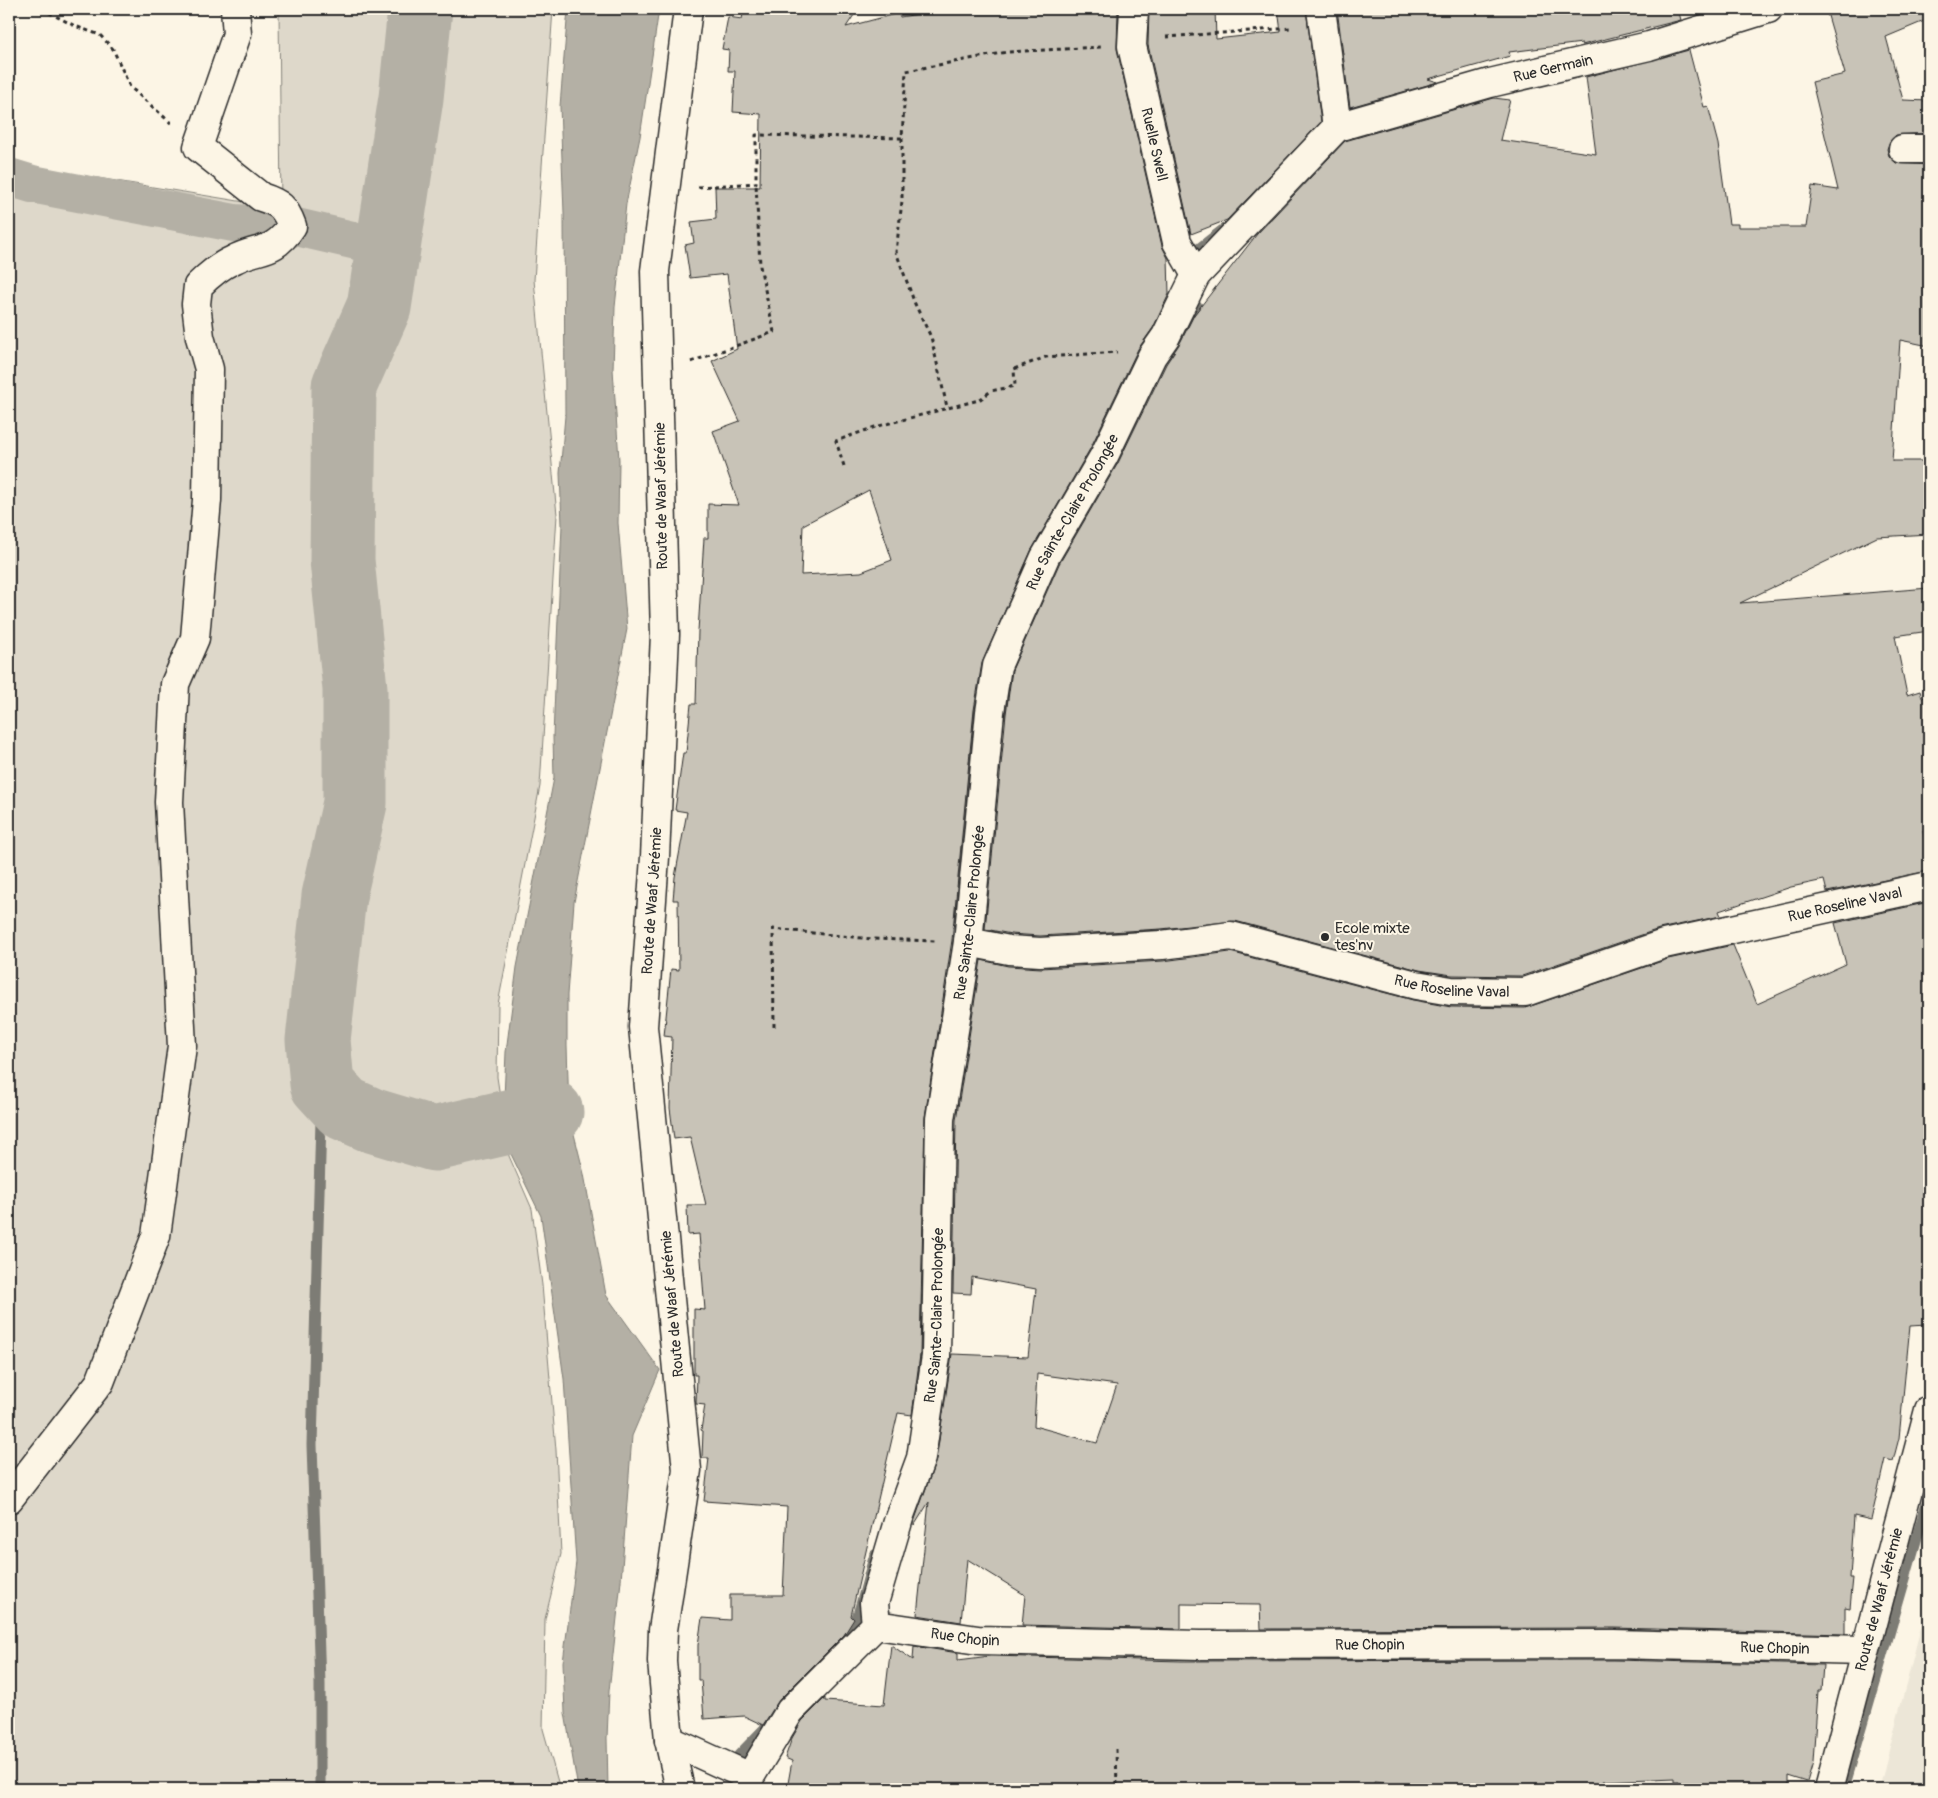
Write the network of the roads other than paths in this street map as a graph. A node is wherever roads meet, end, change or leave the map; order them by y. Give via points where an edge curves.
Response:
1 (235, 9) edge
2 (688, 9) edge
3 (1134, 9) edge
4 (1768, 9) edge
5 (1323, 17) edge
6 (1337, 127) junction
7 (1196, 275) junction
8 (1929, 886) edge
9 (968, 942) junction
10 (1929, 1410) edge
11 (9, 1499) edge
12 (876, 1626) junction
13 (1864, 1650) junction
14 (669, 1740) junction
15 (680, 1789) edge
16 (1829, 1789) edge

1 - 11 street via 237,34 198,147 261,197 286,210 292,226 283,240 263,251 234,259 198,286 196,304 200,337 209,369 207,500 195,638 175,684 169,802 182,1046 156,1236 100,1382
2 - 14 street, Route de Waaf Jérémie via 655,271 665,634 644,1027 687,1470 663,1630 662,1661
3 - 7 street, Ruelle Swell via 1132,46 1177,242
4 - 6 street, Rue Germain via 1649,46 1490,83
5 - 6 street
6 - 7 street, Rue Sainte-Claire Prolongée
7 - 9 street, Rue Sainte-Claire Prolongée via 1166,336 1152,356 1104,456 1045,557 997,666
8 - 9 street, Rue Roseline Vaval via 1664,944 1525,992 1451,991 1416,985 1231,936 1162,946 1040,952
9 - 12 street, Rue Sainte-Claire Prolongée via 940,1119 934,1365 921,1458 899,1518 874,1604
10 - 13 street, Route de Waaf Jérémie
12 - 13 street, Rue Chopin via 978,1640 1201,1645 1613,1644
12 - 14 street via 790,1711 750,1777
13 - 16 street, Route de Waaf Jérémie
14 - 15 street, Route de Waaf Jérémie

